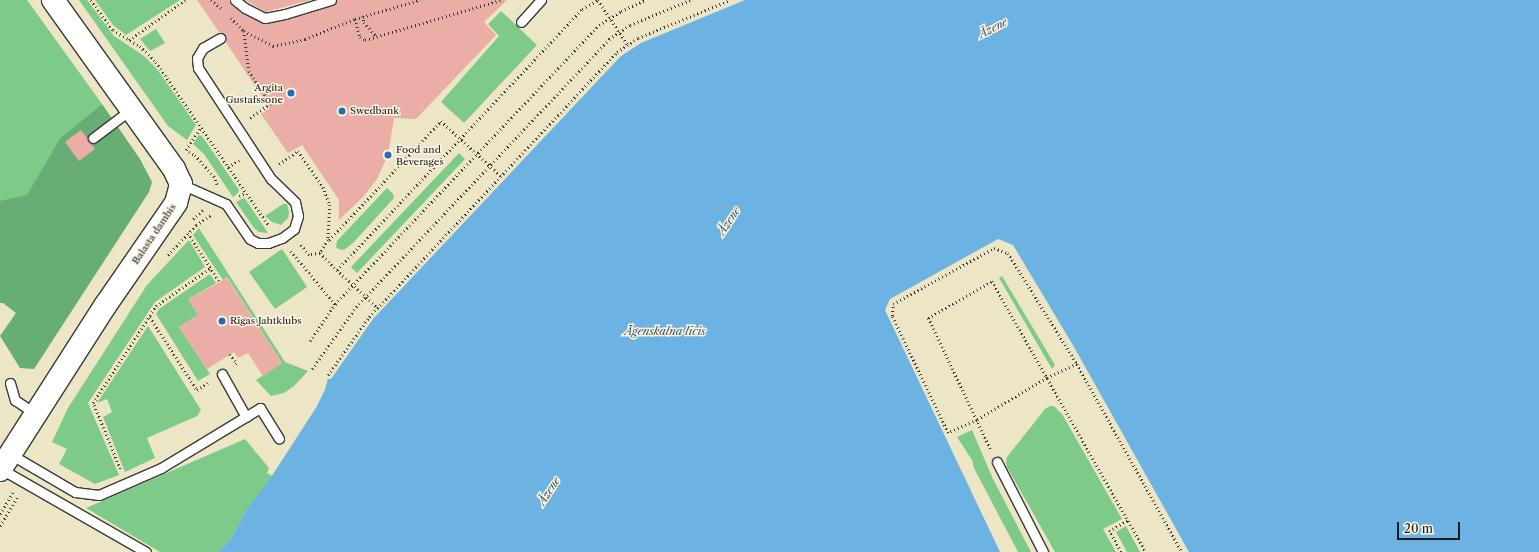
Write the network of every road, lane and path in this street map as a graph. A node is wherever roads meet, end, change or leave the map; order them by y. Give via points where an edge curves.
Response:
1 (53, 0) edge
2 (91, 0) edge
3 (185, 0) edge
4 (235, 0) edge
5 (331, 0) edge
6 (501, 0) edge
7 (541, 0) edge
8 (598, 0) edge
9 (646, 0) edge
10 (690, 0) edge
11 (730, 0) edge
12 (363, 16) dead end
13 (610, 18) junction
14 (355, 19) dead end
15 (521, 22) dead end
16 (244, 31) dead end
17 (619, 32) junction
18 (377, 36) junction
19 (220, 38) dead end
20 (129, 40) junction
21 (628, 45) junction
22 (130, 110) junction
23 (255, 115) dead end
24 (93, 138) dead end
25 (461, 139) junction
26 (477, 154) junction
27 (490, 166) junction
28 (501, 176) junction
29 (181, 184) junction
30 (245, 193) dead end
31 (188, 233) dead end
32 (328, 240) dead end
33 (320, 253) dead end
34 (210, 268) junction
35 (337, 270) junction
36 (220, 281) dead end
37 (353, 285) junction
38 (366, 297) junction
39 (378, 308) junction
40 (150, 317) junction
41 (310, 341) dead end
42 (230, 354) dead end
43 (1077, 364) junction
44 (312, 369) dead end
45 (222, 374) junction
46 (328, 375) dead end
47 (1047, 378) junction
48 (10, 383) dead end
49 (36, 414) junction
50 (246, 416) junction
51 (977, 420) junction
52 (279, 439) dead end
53 (997, 462) joint
54 (4, 464) edge
55 (126, 483) junction
56 (1128, 520) junction
57 (146, 552) edge
58 (1042, 552) edge
59 (1121, 552) edge
60 (1146, 552) edge
61 (1182, 552) edge

1 - 22 street
2 - 20 path via 113,30
3 - 20 path
4 - 5 lane via 265,18
6 - 18 path
7 - 15 lane
8 - 13 path
8 - 25 path via 582,9
9 - 13 path
10 - 17 path
11 - 21 path via 638,38
12 - 18 path via 364,22
13 - 17 path
13 - 26 path via 599,25
14 - 18 path via 360,36 366,40
16 - 23 path via 249,71 271,104
17 - 21 path
17 - 27 path via 609,39
19 - 29 lane via 204,48 197,58 198,68 272,179 295,202 298,216 294,229 268,244 258,243 250,239 226,204
20 - 30 path via 140,46 156,62
21 - 28 path via 617,52
22 - 24 lane
22 - 29 street via 174,169
25 - 26 path
25 - 32 path via 441,122
25 - 35 path
26 - 27 path
26 - 37 path
27 - 28 path
27 - 38 path
28 - 39 path
29 - 49 street, Balasta dambis via 176,203 105,306
31 - 34 path
33 - 35 path
34 - 36 path
34 - 40 path via 156,306
35 - 37 path
37 - 38 path
37 - 41 path via 335,304
38 - 39 path
38 - 44 path
39 - 46 path
40 - 45 path via 197,390
40 - 55 path via 93,403
42 - 45 path via 237,364
43 - 47 path
43 - 51 path via 1008,253 994,248 893,304 892,316 948,434
43 - 61 path
45 - 50 lane
47 - 51 path
47 - 51 path via 992,281 928,318
47 - 56 path
48 - 49 lane via 15,400
49 - 54 street, Balasta dambis
50 - 52 lane via 260,408
50 - 55 lane via 161,468
51 - 53 path
53 - 58 lane
54 - 55 lane via 75,492 99,495
54 - 57 lane
56 - 59 path via 1109,531
56 - 60 path

